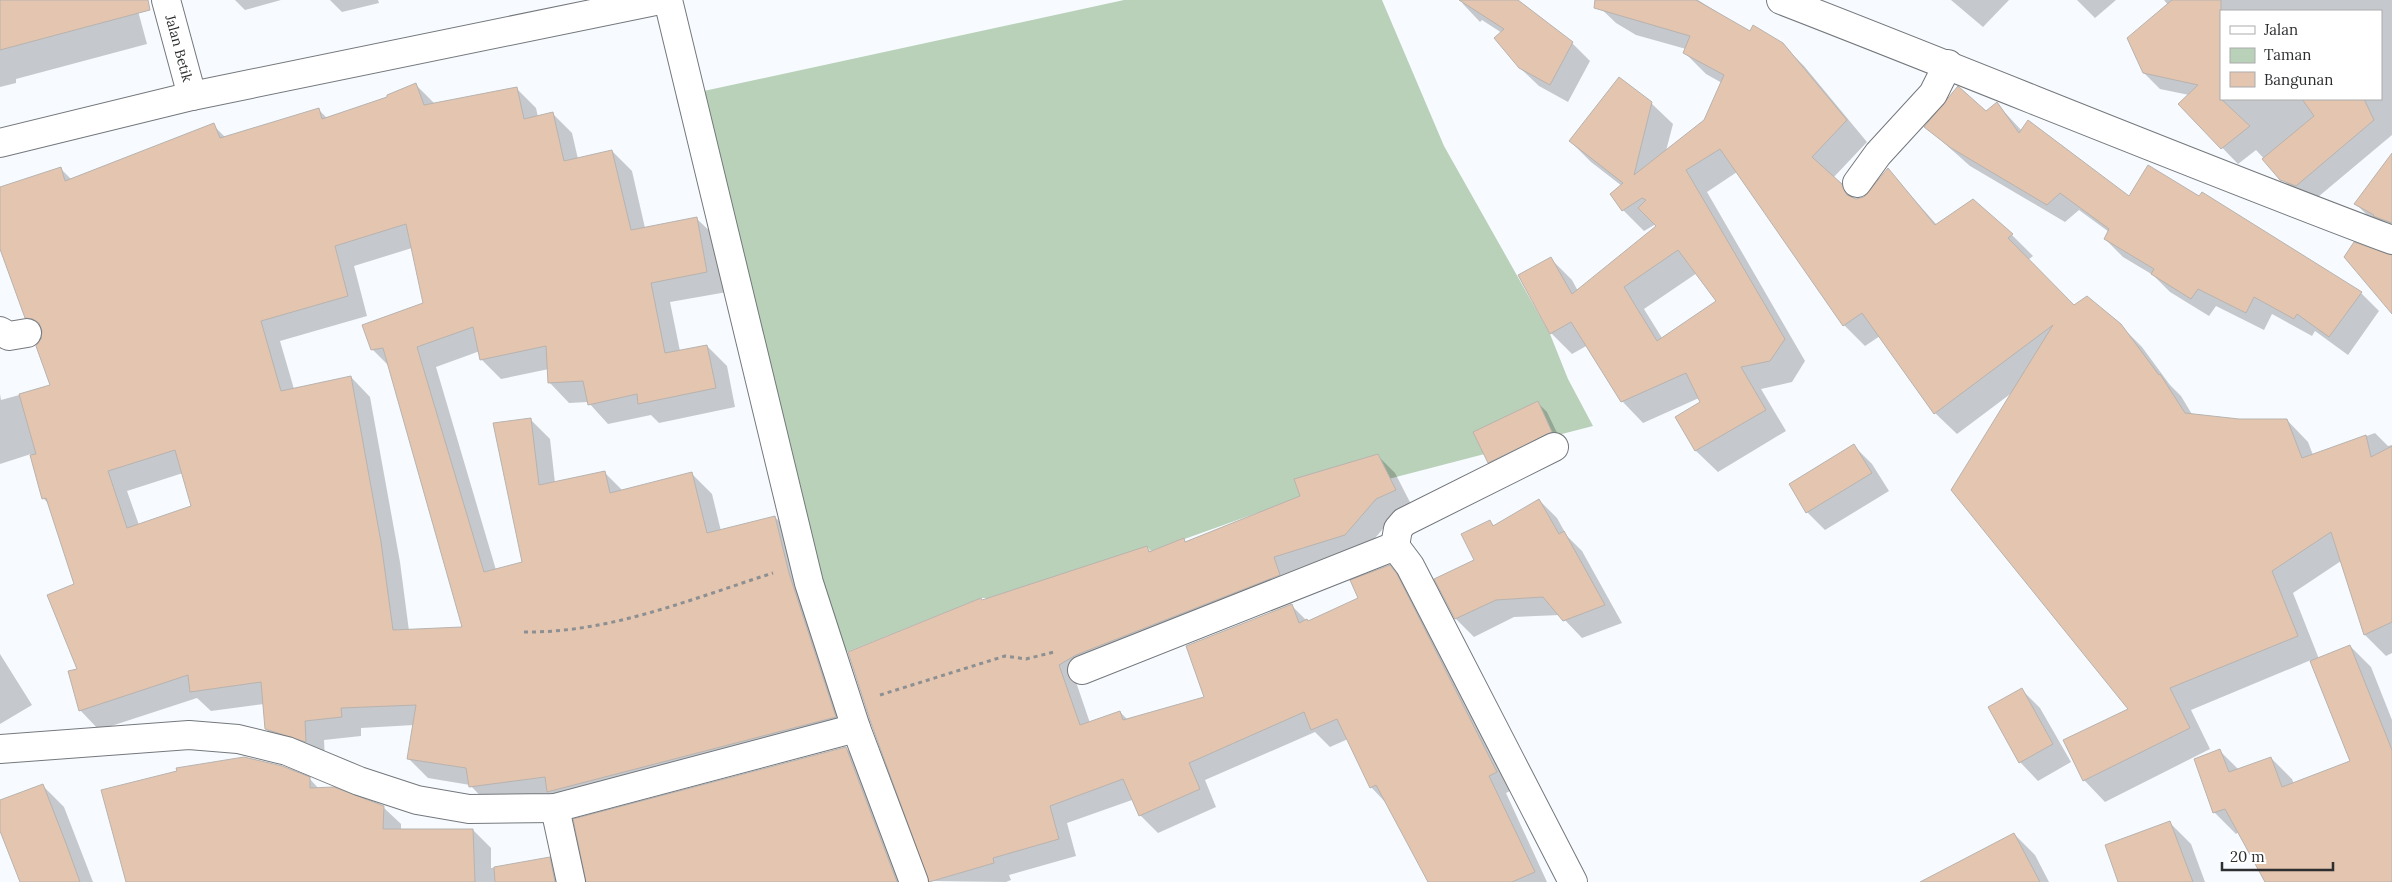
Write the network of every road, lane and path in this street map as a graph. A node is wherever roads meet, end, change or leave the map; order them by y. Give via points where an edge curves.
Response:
1 (166, 0) edge
2 (660, 0) edge
3 (668, 0) edge
4 (1781, 0) edge
5 (1948, 64) junction
6 (192, 96) junction
7 (0, 143) edge
8 (1857, 183) dead end
9 (2392, 240) edge
10 (0, 331) edge
11 (27, 333) dead end
12 (1554, 447) dead end
13 (1395, 546) junction
14 (804, 563) junction
15 (524, 632) dead end
16 (1082, 670) joint
17 (853, 716) junction
18 (0, 749) edge
19 (556, 808) junction
20 (571, 882) edge
21 (914, 882) edge
22 (1573, 882) edge

1 - 6 street, Jalan Betik
2 - 6 street
3 - 14 street
4 - 5 street
5 - 8 street via 1933,94 1878,154
5 - 9 street via 2261,191
6 - 7 street
10 - 11 street via 9,336
12 - 13 street via 1404,522 1398,529
13 - 16 street
13 - 22 street via 1410,566
14 - 15 path via 607,625 558,632
14 - 17 street
16 - 17 path via 1060,651 1026,659 1005,656
17 - 19 street
17 - 21 street
18 - 19 street via 189,735 238,739 286,751 359,781 417,800 469,809
19 - 20 street

